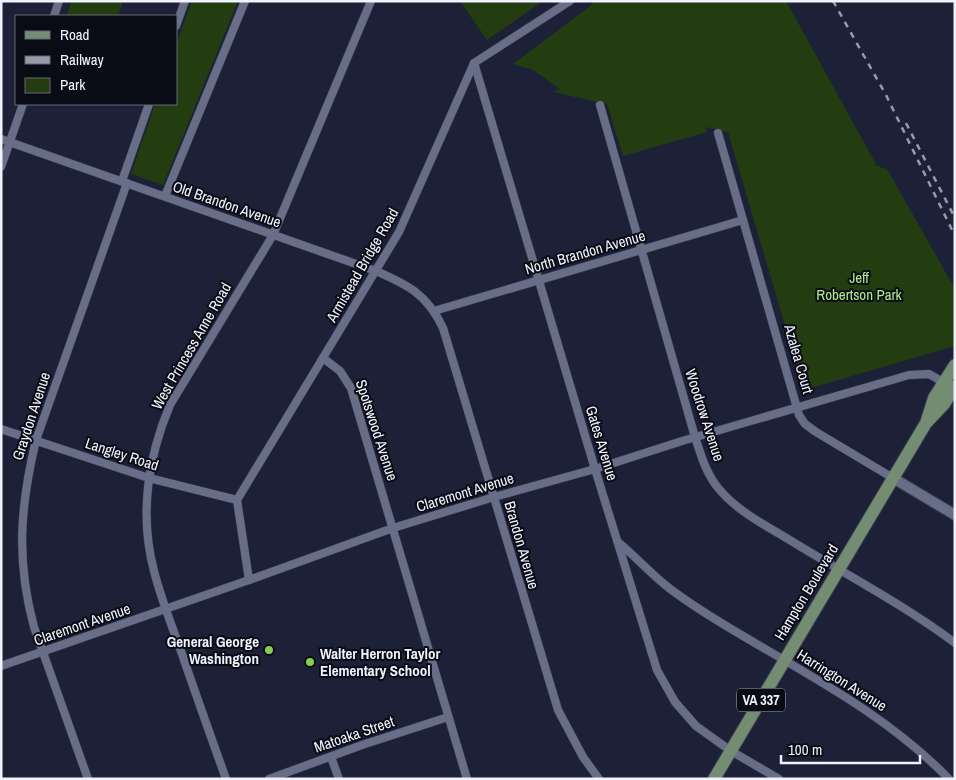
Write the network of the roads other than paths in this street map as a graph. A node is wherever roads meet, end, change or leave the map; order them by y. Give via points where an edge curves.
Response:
1 (59, 1) edge
2 (185, 1) edge
3 (245, 1) edge
4 (371, 1) edge
5 (570, 1) edge
6 (54, 15) edge
7 (178, 20) edge
8 (474, 63) junction
9 (23, 105) edge
10 (149, 105) edge
11 (600, 105) dead end
12 (718, 133) dead end
13 (1, 139) edge
14 (10, 142) junction
15 (1, 167) edge
16 (124, 182) junction
17 (164, 196) junction
18 (743, 220) junction
19 (273, 234) junction
20 (641, 250) junction
21 (376, 271) junction
22 (539, 280) junction
23 (434, 311) junction
24 (323, 358) junction
25 (955, 365) edge
26 (949, 384) edge
27 (950, 403) edge
28 (797, 408) junction
29 (926, 423) junction
30 (1, 429) edge
31 (695, 437) junction
32 (36, 440) junction
33 (595, 469) junction
34 (149, 478) junction
35 (893, 478) junction
36 (494, 496) junction
37 (237, 500) junction
38 (955, 515) edge
39 (393, 528) junction
40 (618, 542) junction
41 (839, 570) junction
42 (249, 580) junction
43 (166, 608) junction
44 (955, 643) edge
45 (43, 652) junction
46 (785, 660) junction
47 (1, 666) edge
48 (448, 717) junction
49 (731, 750) junction
50 (331, 757) junction
51 (88, 779) edge
52 (226, 779) edge
53 (269, 779) edge
54 (340, 779) edge
55 (467, 779) edge
56 (599, 779) edge
57 (714, 779) edge
58 (778, 779) edge
59 (949, 779) edge

1 - 6 street
2 - 7 street
3 - 17 street
4 - 19 street, West Princess Anne Road
5 - 8 street
8 - 21 street, Armistead Bridge Road via 408,213
8 - 22 street, Gates Avenue
9 - 14 street
10 - 16 street, Graydon Avenue
11 - 20 street, Woodrow Avenue
12 - 18 street, Azalea Court
13 - 14 street, Old Brandon Avenue
14 - 15 street
14 - 16 street, Old Brandon Avenue
16 - 17 street, Old Brandon Avenue
16 - 32 street, Graydon Avenue
17 - 19 street, Old Brandon Avenue
18 - 20 street, North Brandon Avenue
18 - 28 street, Azalea Court
19 - 21 street, Old Brandon Avenue
19 - 34 street, West Princess Anne Road via 170,404 155,446
20 - 22 street, North Brandon Avenue
20 - 31 street, Woodrow Avenue
21 - 23 street, Old Brandon Avenue via 404,283
21 - 24 street, Armistead Bridge Road
22 - 23 street, North Brandon Avenue
22 - 33 street, Gates Avenue
23 - 36 street, Brandon Avenue via 443,328
24 - 37 street, Armistead Bridge Road
24 - 39 street, Spotswood Avenue via 340,371 351,388
25 - 26 main road, Hampton Boulevard / VA 337
26 - 27 main road, Hampton Boulevard / VA 337
26 - 28 street, Claremont Avenue via 929,374 910,375
26 - 29 main road, Hampton Boulevard / VA 337 via 934,398
27 - 29 main road, Hampton Boulevard / VA 337
28 - 31 street, Claremont Avenue
28 - 35 street, Azalea Court via 802,419 816,432
29 - 35 main road, Hampton Boulevard / VA 337
30 - 32 street, Langley Road
31 - 33 street, Claremont Avenue
31 - 41 street, Woodrow Avenue via 710,476 732,502 743,512
32 - 34 street, Langley Road
32 - 45 street, Graydon Avenue via 21,524 28,604
33 - 36 street, Claremont Avenue
33 - 40 street, Gates Avenue
34 - 37 street, Langley Road
34 - 43 street, West Princess Anne Road via 146,510 150,551
35 - 38 street, Azalea Court
35 - 41 main road, Hampton Boulevard / VA 337
36 - 39 street, Claremont Avenue
36 - 56 street, Brandon Avenue via 558,710 583,757
37 - 42 street
39 - 42 street, Claremont Avenue
39 - 48 street, Spotswood Avenue
40 - 46 street, Harrington Avenue via 668,588
40 - 49 street, Gates Avenue via 664,685 696,726
41 - 44 street, Woodrow Avenue via 899,604
41 - 46 main road, Hampton Boulevard / VA 337
42 - 43 street, Claremont Avenue
43 - 45 street, Claremont Avenue
43 - 52 street, West Princess Anne Road
45 - 47 street, Claremont Avenue
45 - 51 street, Graydon Avenue
46 - 49 main road, Hampton Boulevard / VA 337
46 - 59 street, Harrington Avenue via 885,722
48 - 50 street, Matoaka Street
48 - 55 street, Spotswood Avenue
49 - 57 main road, Hampton Boulevard / VA 337
49 - 58 street, Gates Avenue
50 - 53 street, Matoaka Street
50 - 54 street

